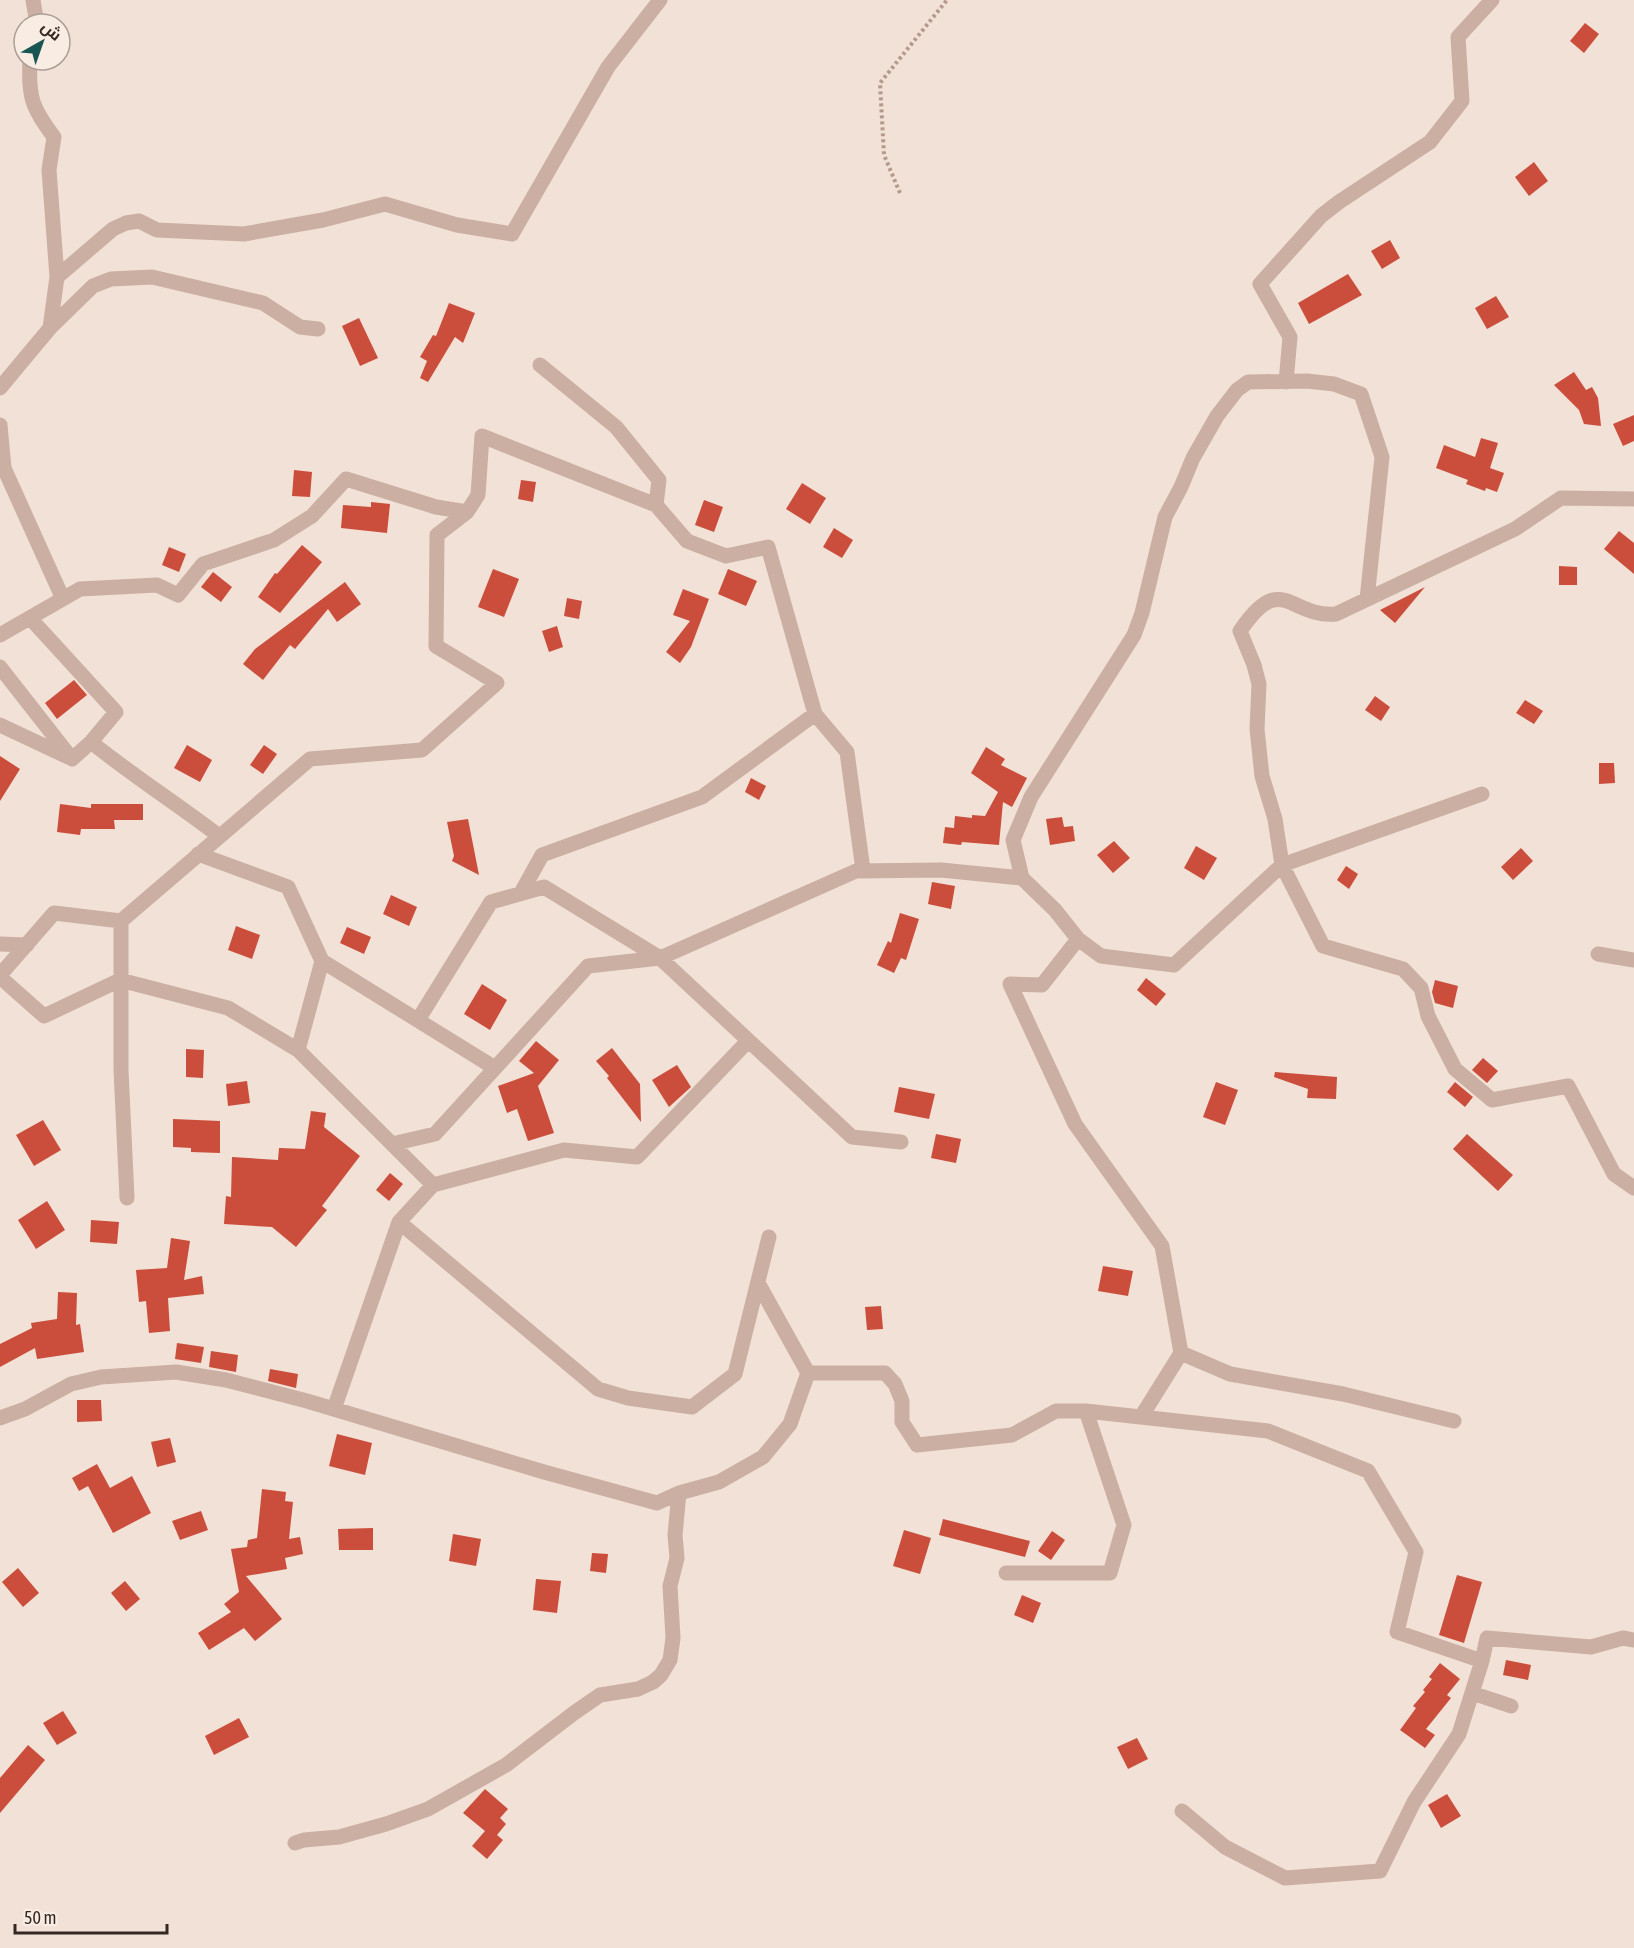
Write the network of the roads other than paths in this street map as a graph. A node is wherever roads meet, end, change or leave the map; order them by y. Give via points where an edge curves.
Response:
1 (660, 0) edge
2 (1492, 0) edge
3 (31, 72) edge
4 (57, 277) junction
5 (50, 328) junction
6 (318, 329) dead end
7 (540, 365) dead end
8 (1286, 382) junction
9 (0, 388) edge
10 (0, 425) edge
11 (1634, 499) edge
12 (656, 505) junction
13 (467, 512) junction
14 (63, 599) junction
15 (1367, 599) junction
16 (30, 618) junction
17 (0, 635) edge
18 (0, 667) edge
19 (815, 714) junction
20 (0, 725) edge
21 (91, 742) junction
22 (72, 759) junction
23 (1482, 794) dead end
24 (219, 836) junction
25 (198, 854) junction
26 (1282, 865) junction
27 (863, 870) junction
28 (1022, 878) junction
29 (521, 893) junction
30 (120, 921) junction
31 (1078, 939) junction
32 (0, 944) edge
33 (27, 945) junction
34 (1598, 954) dead end
35 (660, 958) junction
36 (1634, 960) edge
37 (322, 961) junction
38 (0, 976) edge
39 (120, 981) junction
40 (418, 1020) junction
41 (748, 1041) junction
42 (298, 1050) junction
43 (495, 1068) junction
44 (901, 1142) dead end
45 (392, 1144) junction
46 (433, 1185) junction
47 (1634, 1188) edge
48 (127, 1198) dead end
49 (399, 1222) junction
50 (769, 1237) dead end
51 (758, 1283) junction
52 (1181, 1353) junction
53 (808, 1372) junction
54 (334, 1409) junction
55 (1086, 1411) junction
56 (1141, 1417) junction
57 (0, 1418) edge
58 (1454, 1421) dead end
59 (679, 1492) junction
60 (1006, 1573) dead end
61 (1634, 1640) edge
62 (1482, 1661) junction
63 (1472, 1693) junction
64 (1511, 1706) dead end
65 (1182, 1811) dead end
66 (295, 1843) dead end

1 - 4 street via 608,67 512,234 457,225 385,204 244,234 157,230 139,221 113,229
2 - 8 street via 1458,37 1462,101 1430,142 1321,216 1260,284 1290,337
3 - 4 street via 33,105 54,137 49,170
4 - 5 street
5 - 6 street via 93,286 111,279 152,277 263,303 300,327
5 - 9 street
7 - 12 street via 624,436 659,480
8 - 15 street via 1334,384 1361,394 1382,457
8 - 28 street via 1248,382 1237,390 1193,458 1165,517 1134,635 1031,797 1013,840
10 - 14 street via 4,468
11 - 15 street via 1561,498 1515,529
12 - 13 street via 482,436 478,495
12 - 19 street via 687,541 726,556 768,547
13 - 14 street via 436,507 346,479 312,516 274,540 203,564 178,595 157,585 80,589
13 - 24 street via 437,535 436,646 497,683 422,750 310,759
14 - 16 street
15 - 26 street via 1336,614 1323,615 1283,599 1271,600 1260,606 1240,631 1259,684 1257,729 1262,776 1275,819
16 - 17 street
16 - 21 street via 116,712
18 - 22 street
19 - 27 street via 847,752
19 - 29 street via 702,797 542,855
20 - 22 street
21 - 22 street
21 - 24 street
23 - 26 street
24 - 25 street
25 - 30 street
25 - 37 street via 288,887
26 - 31 street via 1174,965 1101,956
26 - 47 street via 1323,946 1403,969 1421,988 1428,1016 1455,1070 1492,1100 1568,1086 1614,1174
27 - 28 street via 941,870
27 - 35 street
28 - 31 street via 1055,909
29 - 35 street via 544,887
29 - 40 street via 491,902
30 - 33 street via 54,913
30 - 39 street
31 - 52 street via 1042,985 1010,984 1076,1124 1162,1246
32 - 33 street
33 - 38 street
34 - 36 street
35 - 41 street
35 - 43 street via 588,966
37 - 40 street
37 - 42 street
38 - 39 street via 44,1016
39 - 42 street via 228,1008
39 - 48 street
40 - 43 street
41 - 44 street via 852,1137
41 - 46 street via 638,1157 564,1150
42 - 45 street
43 - 45 street via 435,1134
45 - 46 street
46 - 49 street
49 - 51 street via 598,1389 628,1398 692,1407 735,1374
49 - 54 street
50 - 51 street
51 - 53 street
52 - 56 street
52 - 58 street via 1230,1374 1343,1394
53 - 55 street via 885,1373 902,1401 902,1422 917,1444 1012,1435 1056,1411
53 - 59 street via 790,1424 763,1457 719,1482
54 - 57 street via 226,1380 176,1372 101,1377 71,1384
54 - 59 street via 657,1503
55 - 56 street
55 - 60 street via 1124,1525 1110,1573
56 - 62 street via 1268,1431 1368,1471 1416,1552 1397,1632
59 - 66 street via 677,1558 669,1586 670,1660 661,1675 638,1689 600,1695 506,1765 428,1809 339,1837
61 - 62 street via 1623,1638 1591,1647 1487,1638
62 - 63 street
63 - 64 street
63 - 65 street via 1459,1734 1414,1802 1380,1870 1285,1878 1225,1847

